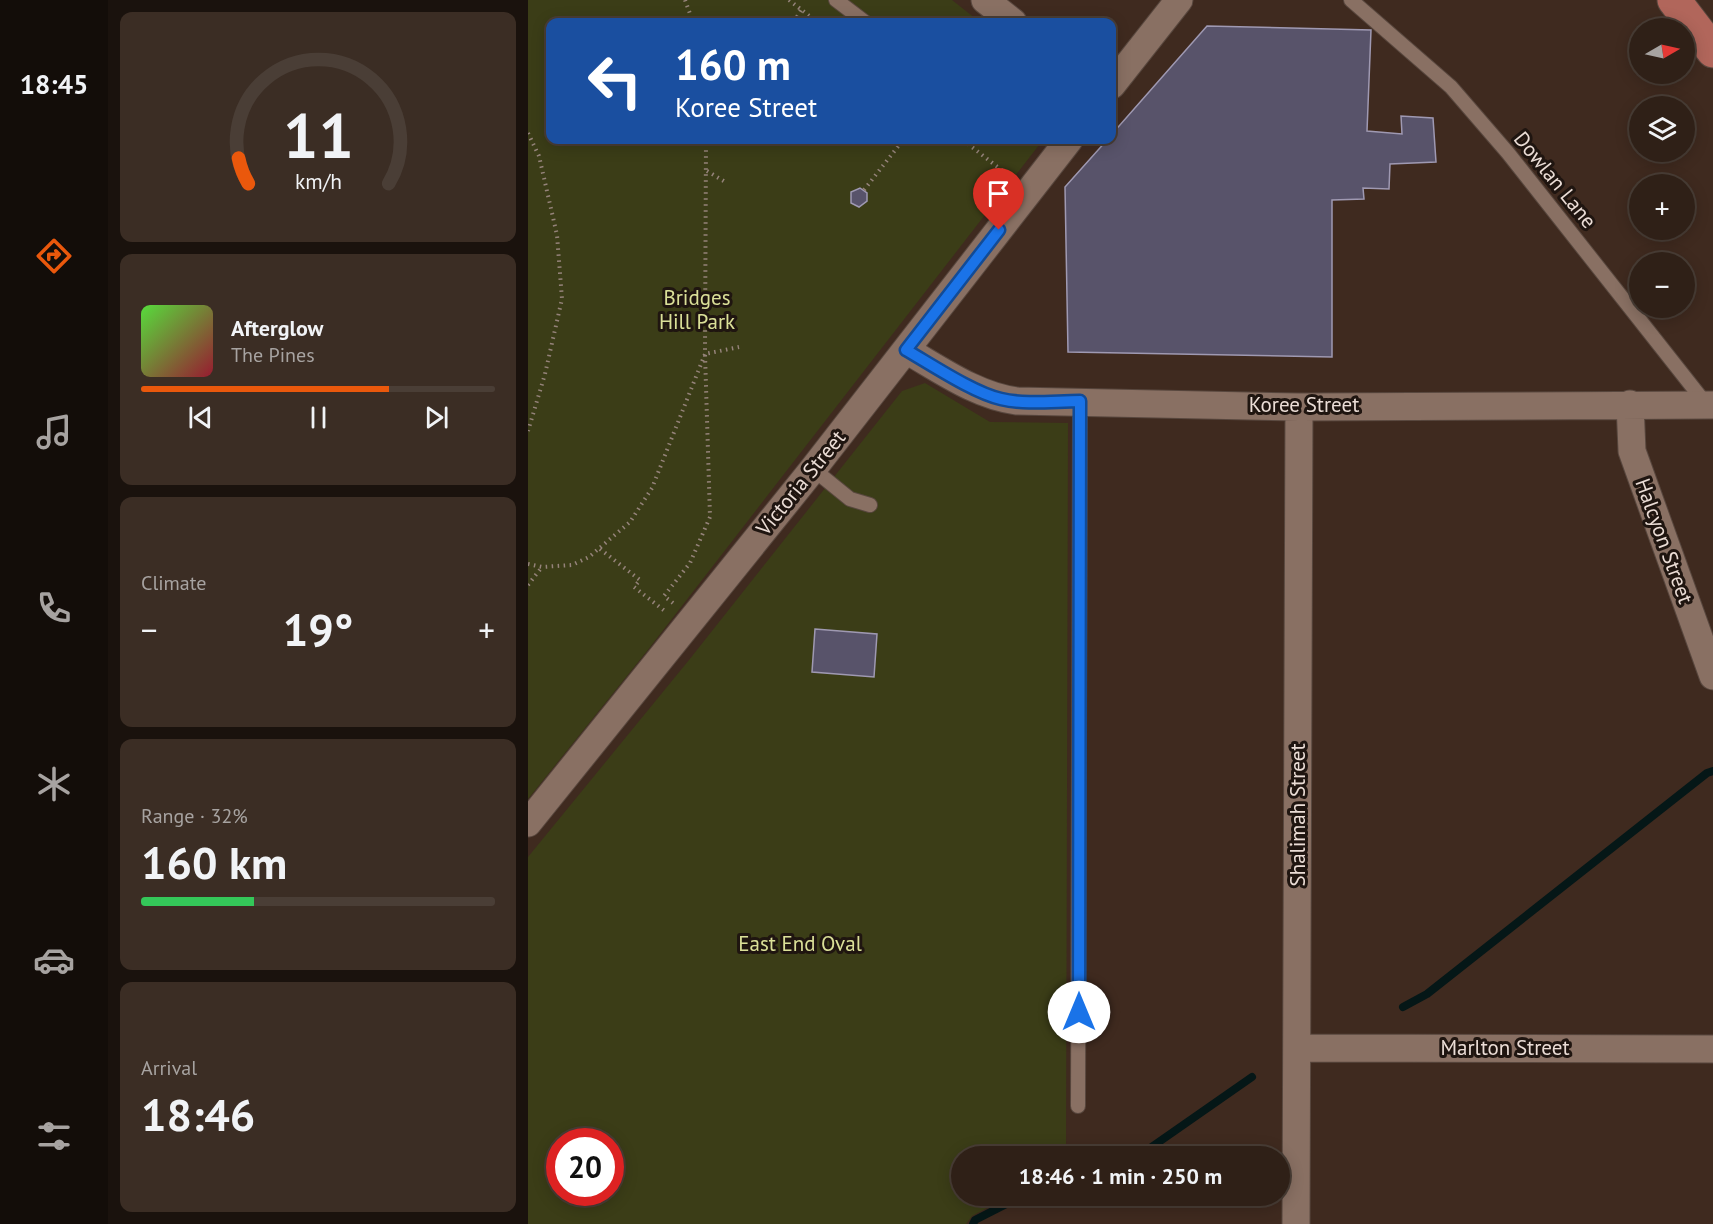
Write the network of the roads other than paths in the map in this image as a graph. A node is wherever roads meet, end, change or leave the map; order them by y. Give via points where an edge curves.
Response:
1 (836, 0) edge
2 (984, 0) edge
3 (1179, 0) edge
4 (1352, 0) edge
5 (1674, 0) edge
6 (860, 18) edge
7 (1008, 18) edge
8 (1713, 51) edge
9 (1116, 80) edge
10 (1066, 144) edge
11 (906, 350) junction
12 (1080, 401) junction
13 (1630, 404) junction
14 (1709, 405) edge
15 (1299, 406) junction
16 (813, 469) junction
17 (870, 505) dead end
18 (1713, 676) edge
19 (528, 823) edge
20 (1297, 1048) junction
21 (1713, 1048) edge
22 (1078, 1106) dead end
23 (1296, 1224) edge

1 - 6 lane
2 - 7 street
3 - 9 street
4 - 14 lane, Dowlan Lane via 1451,87
5 - 8 main road
10 - 11 street, Victoria Street
11 - 12 street, Koree Street via 1001,399
11 - 16 street, Victoria Street
12 - 15 street, Koree Street
12 - 22 lane
13 - 14 street, Koree Street
13 - 15 street, Koree Street
13 - 18 street, Halcyon Street via 1632,451
15 - 20 street, Shalimah Street
16 - 17 lane via 850,499
16 - 19 street, Victoria Street
20 - 21 street, Marlton Street
20 - 23 street, Shalimah Street

